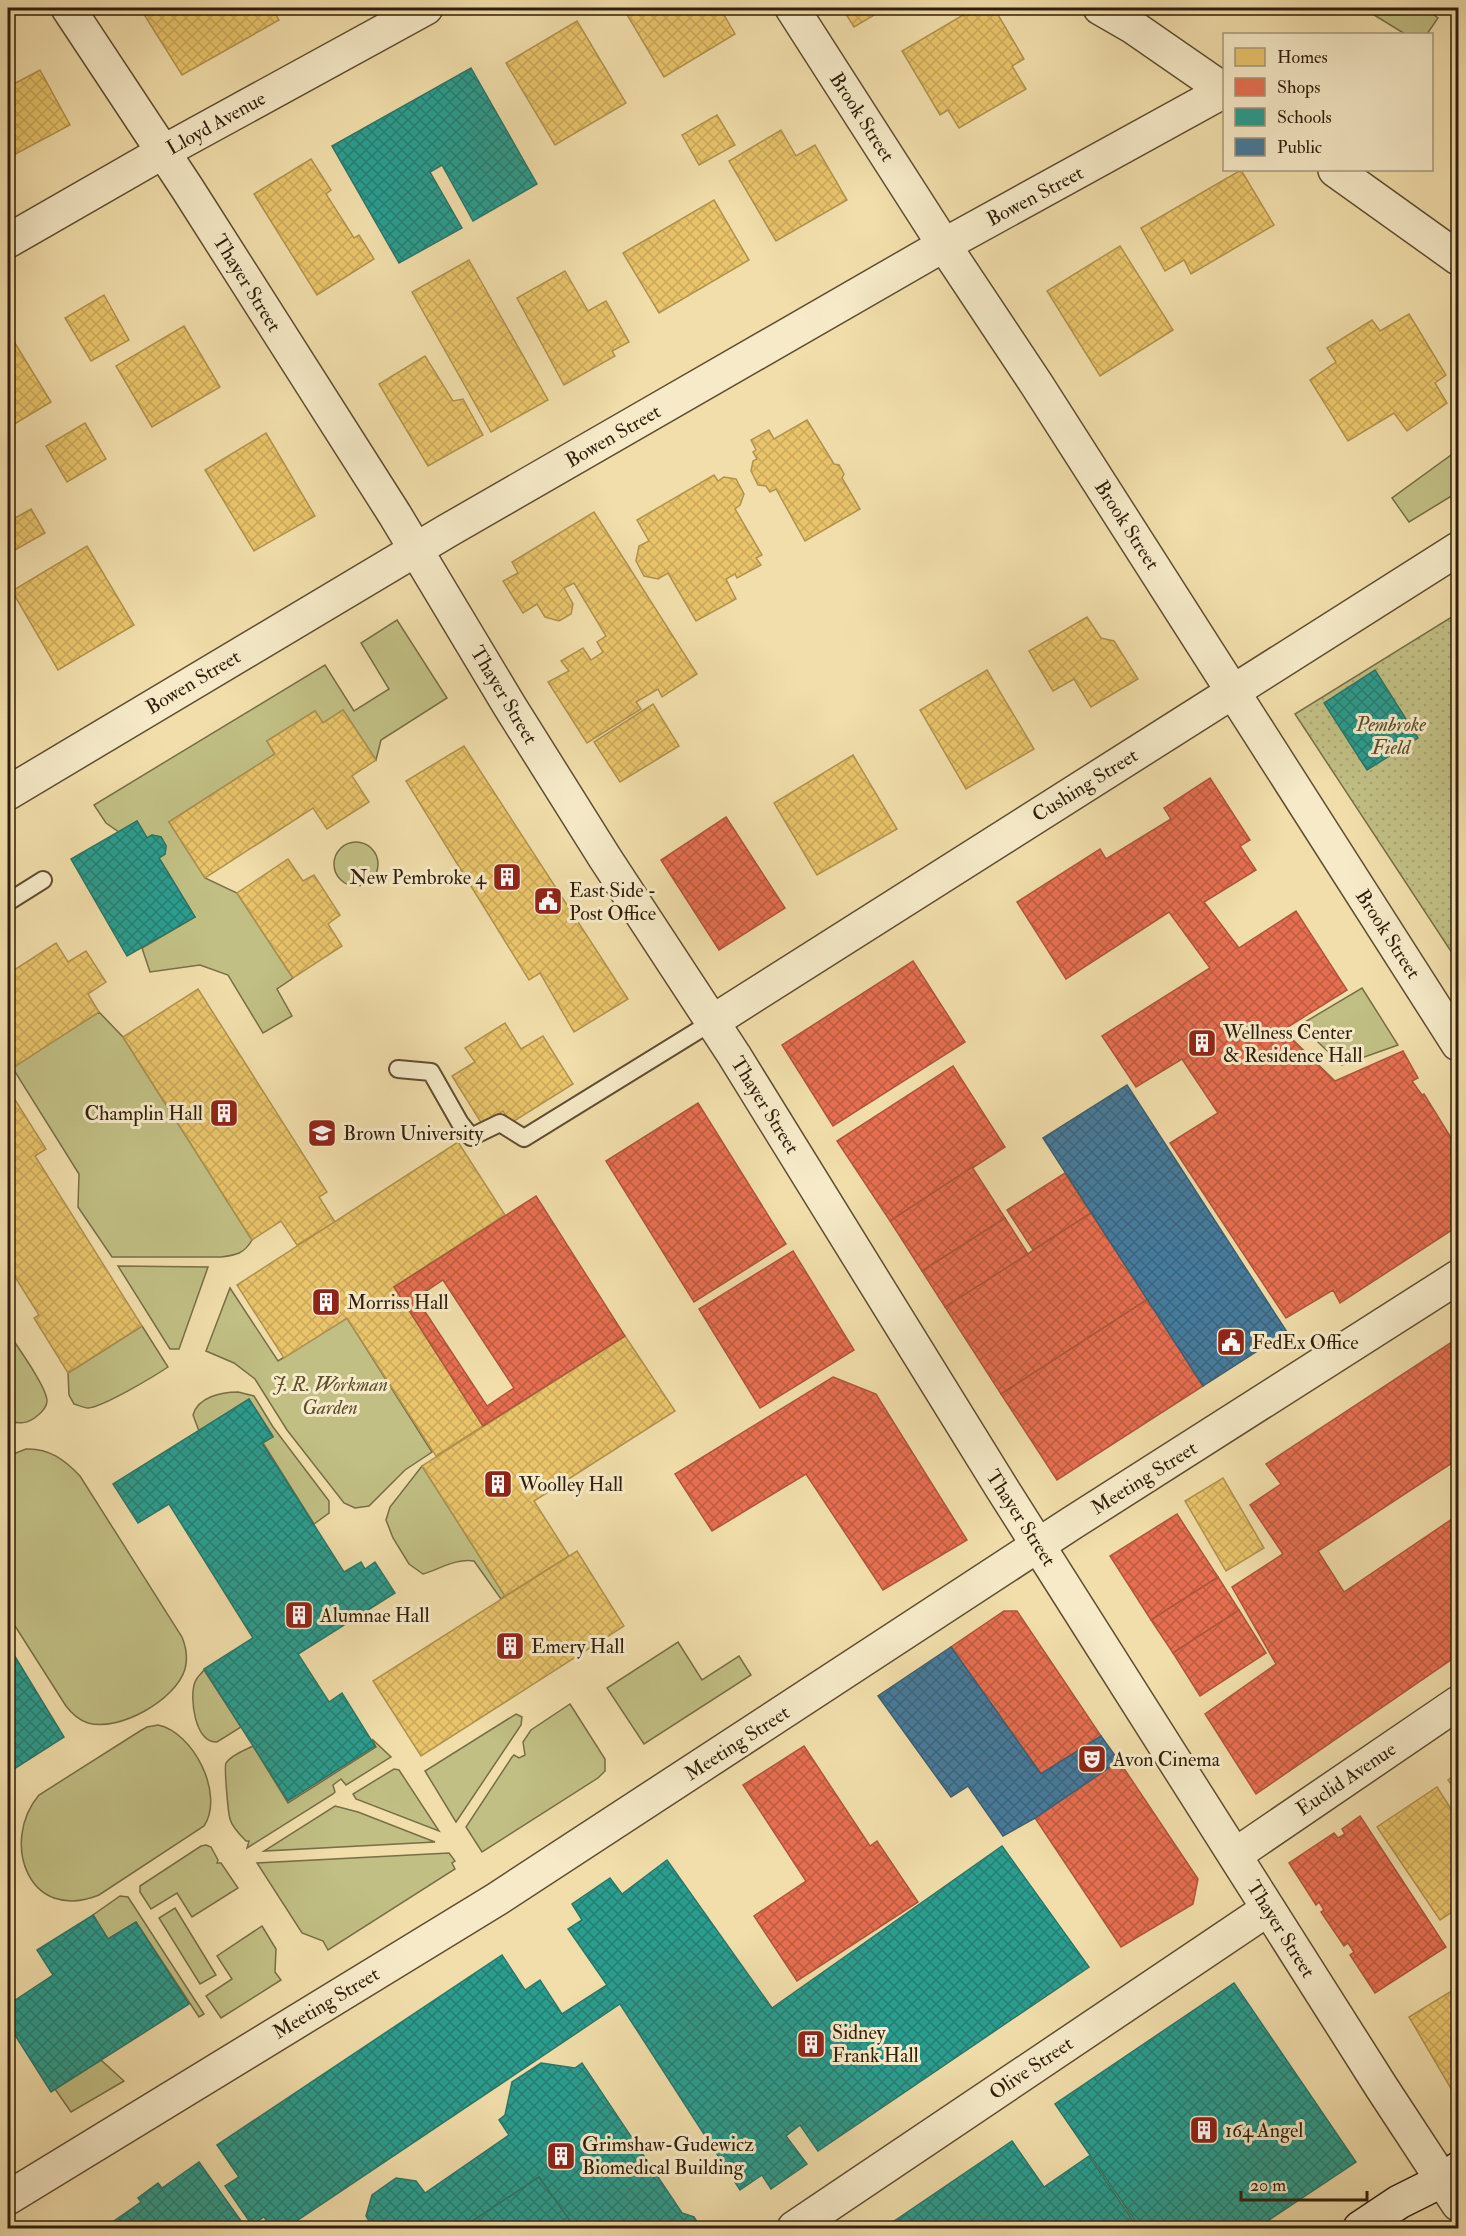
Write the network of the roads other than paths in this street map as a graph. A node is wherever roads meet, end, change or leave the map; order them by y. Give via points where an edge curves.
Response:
1 (68, 8) edge
2 (426, 8) edge
3 (792, 8) edge
4 (1100, 8) edge
5 (1223, 90) edge
6 (1223, 92) edge
7 (163, 152) junction
8 (1336, 171) edge
9 (8, 241) edge
10 (944, 245) junction
11 (1458, 258) edge
12 (1458, 549) edge
13 (417, 550) junction
14 (1233, 691) junction
15 (8, 793) edge
16 (43, 880) dead end
17 (8, 902) edge
18 (712, 1022) junction
19 (1458, 1044) edge
20 (398, 1069) dead end
21 (1458, 1277) edge
22 (1038, 1545) junction
23 (1458, 1703) edge
24 (1234, 1855) junction
25 (1268, 1909) junction
26 (1453, 2184) edge
27 (8, 2198) edge
28 (794, 2229) edge
29 (1360, 2229) edge

1 - 7 street, Thayer Street
2 - 7 street, Lloyd Avenue
3 - 10 street, Brook Street
4 - 5 street
6 - 10 street, Bowen Street
7 - 9 street, Lloyd Avenue
7 - 13 street, Thayer Street
8 - 11 street
10 - 13 street, Bowen Street
10 - 14 street, Brook Street
12 - 14 street, Cushing Street
13 - 15 street, Bowen Street
13 - 18 street, Thayer Street via 509,705
14 - 18 street, Cushing Street
14 - 19 street, Brook Street
16 - 17 lane
18 - 20 lane via 524,1138 500,1123 471,1137 430,1072
18 - 22 street, Thayer Street
21 - 22 street, Meeting Street
22 - 24 street, Thayer Street
22 - 27 street, Meeting Street via 497,1899
23 - 24 street, Euclid Avenue
24 - 25 street, Thayer Street
25 - 26 street, Thayer Street
25 - 28 street, Olive Street
26 - 29 street via 1399,2202

